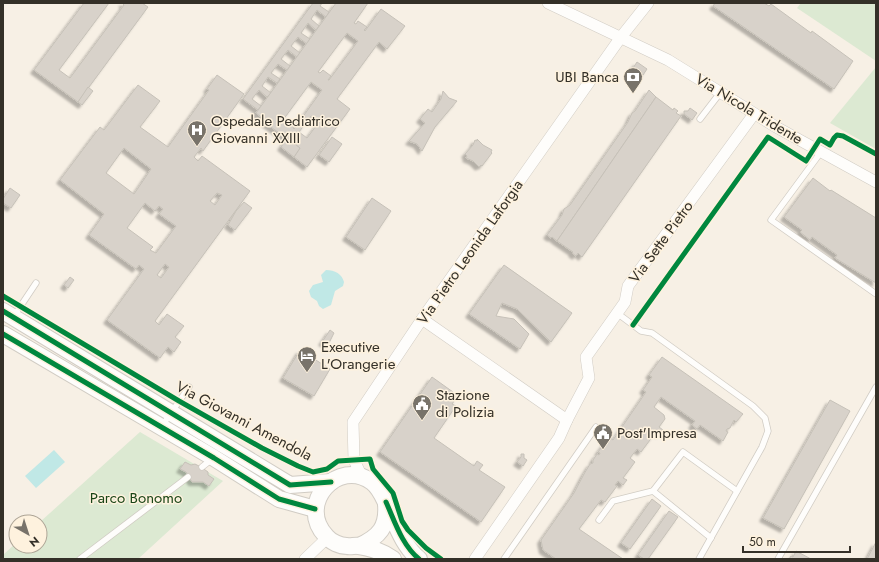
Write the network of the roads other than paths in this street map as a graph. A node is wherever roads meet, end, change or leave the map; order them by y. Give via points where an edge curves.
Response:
1 (548, 3) edge
2 (648, 3) edge
3 (621, 37) junction
4 (720, 93) junction
5 (754, 114) junction
6 (700, 119) dead end
7 (821, 152) junction
8 (876, 182) edge
9 (36, 283) dead end
10 (876, 294) edge
11 (617, 313) junction
12 (8, 314) edge
13 (422, 319) junction
14 (3, 334) edge
15 (189, 387) dead end
16 (876, 387) edge
17 (171, 413) junction
18 (567, 420) junction
19 (162, 427) junction
20 (596, 427) dead end
21 (188, 477) dead end
22 (362, 477) junction
23 (331, 482) junction
24 (653, 491) junction
25 (737, 491) junction
26 (386, 502) junction
27 (315, 509) junction
28 (599, 520) dead end
29 (327, 538) junction
30 (710, 538) junction
31 (359, 546) junction
32 (80, 559) edge
33 (305, 559) edge
34 (393, 559) edge
35 (419, 559) edge
36 (475, 559) edge
37 (504, 559) edge
38 (699, 559) edge
39 (778, 559) edge

1 - 3 street, Via Nicola Tridente
2 - 3 street, Via Pietro Leonida Laforgia
3 - 4 street, Via Nicola Tridente via 668,60
3 - 13 street, Via Pietro Leonida Laforgia
4 - 5 street, Via Nicola Tridente
4 - 6 lane
5 - 7 street, Via Nicola Tridente
5 - 11 street, Via Sette Pietro via 628,286 625,302
7 - 8 street, Via Nicola Tridente
7 - 10 lane via 771,220
9 - 12 lane
11 - 18 street, Via Sette Pietro via 586,356 589,378
11 - 25 lane via 641,331 652,333 753,406 765,418 768,431 762,447
12 - 17 main road, Via Giovanni Amendola
13 - 18 street
13 - 22 street, Via Pietro Leonida Laforgia via 353,422 354,460
14 - 19 main road
15 - 17 lane
16 - 39 lane
17 - 19 lane
17 - 23 main road, Via Giovanni Amendola via 290,485
18 - 36 street, Via Sette Pietro via 559,438
19 - 27 main road via 208,462 279,499
20 - 37 lane
21 - 32 lane
22 - 23 main road, Via Giovanni Amendola via 351,475
22 - 26 main road via 381,491
23 - 27 main road via 323,489
24 - 25 lane via 683,452
24 - 28 lane via 613,501
24 - 30 lane
25 - 30 lane
26 - 31 main road via 384,524 379,533
26 - 35 main road via 411,553
27 - 29 main road via 320,529
29 - 31 main road via 347,546
29 - 33 street
30 - 38 lane
31 - 34 main road via 383,552

